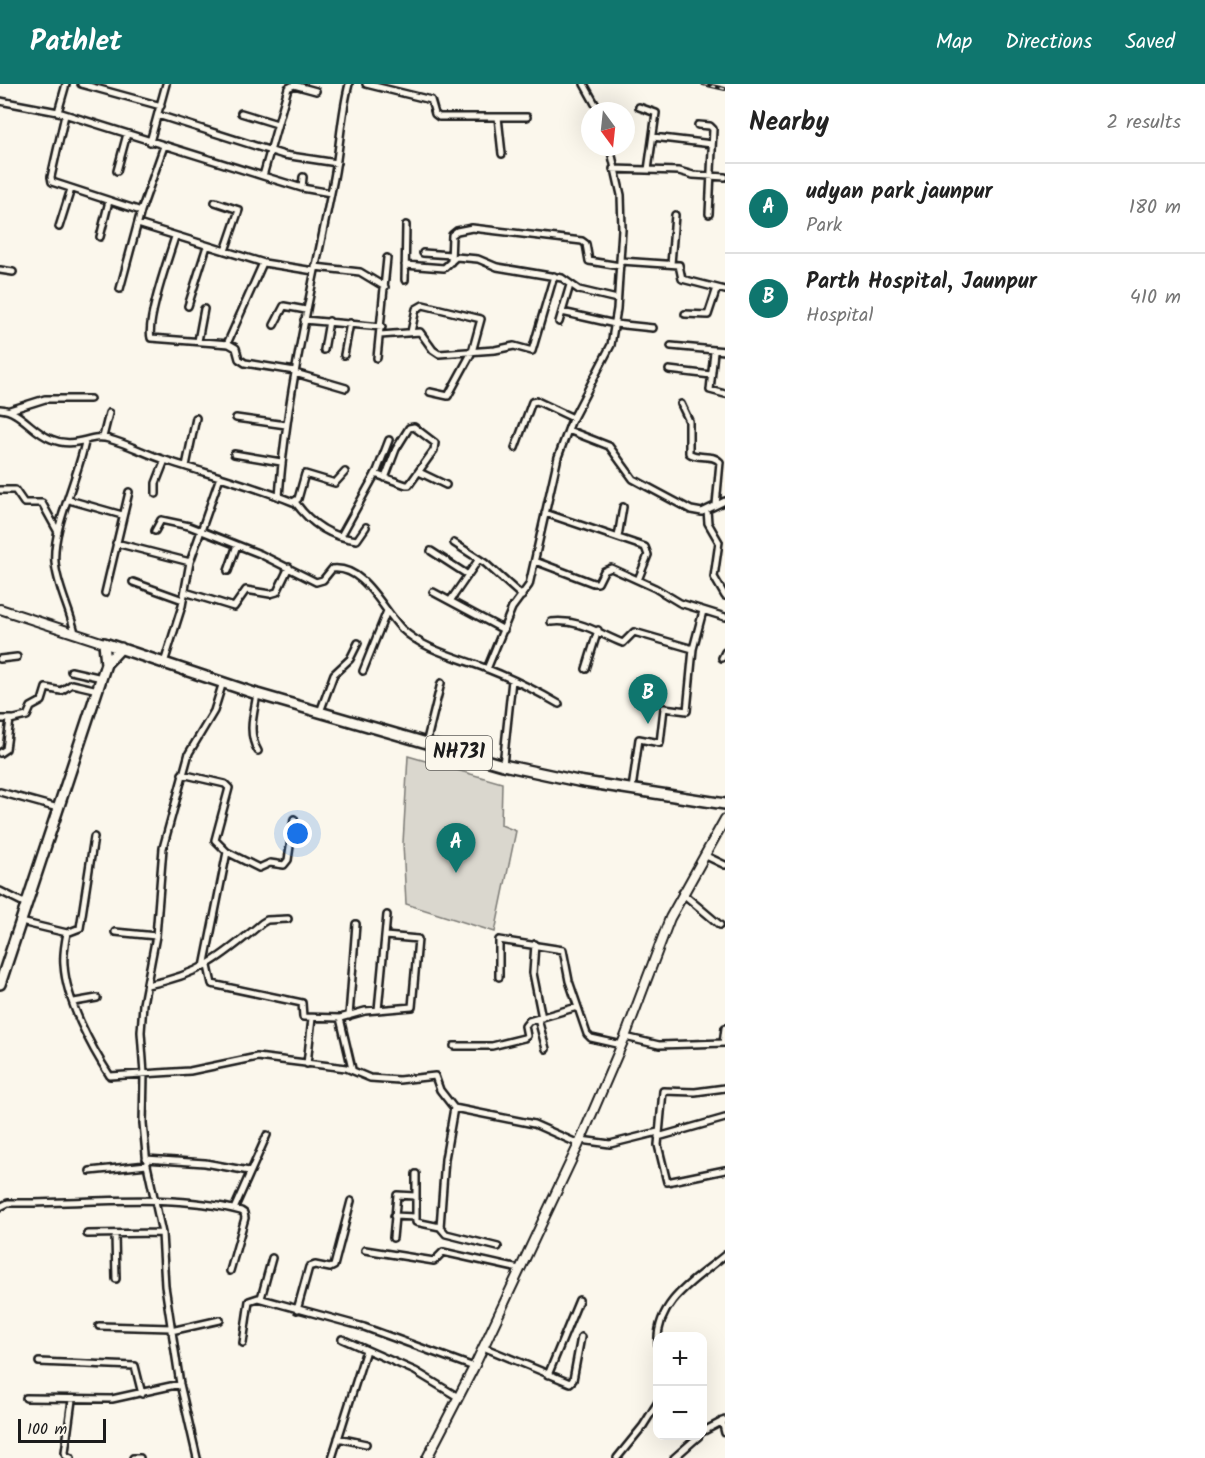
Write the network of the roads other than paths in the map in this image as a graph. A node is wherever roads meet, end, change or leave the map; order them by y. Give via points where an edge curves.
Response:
1 (66, 84) edge
2 (81, 84) edge
3 (166, 84) edge
4 (349, 84) edge
5 (366, 84) edge
6 (584, 84) edge
7 (316, 92) dead end
8 (0, 101) edge
9 (594, 102) edge
10 (161, 106) junction
11 (639, 107) dead end
12 (58, 112) junction
13 (242, 113) dead end
14 (65, 115) junction
15 (158, 115) junction
16 (498, 117) junction
17 (527, 117) dead end
18 (277, 124) junction
19 (698, 124) dead end
20 (127, 134) junction
21 (653, 137) junction
22 (150, 142) junction
23 (712, 144) junction
24 (164, 146) junction
25 (270, 150) junction
26 (502, 154) dead end
27 (611, 156) edge
28 (337, 164) junction
29 (613, 169) junction
30 (648, 170) junction
31 (117, 171) dead end
32 (263, 176) junction
33 (303, 177) dead end
34 (712, 177) junction
35 (725, 177) edge
36 (302, 188) junction
37 (71, 189) junction
38 (331, 193) junction
39 (109, 201) junction
40 (215, 202) dead end
41 (141, 211) junction
42 (709, 214) dead end
43 (675, 215) dead end
44 (138, 224) junction
45 (406, 225) dead end
46 (59, 227) dead end
47 (100, 237) dead end
48 (176, 237) junction
49 (207, 246) junction
50 (225, 250) junction
51 (423, 253) dead end
52 (451, 255) junction
53 (387, 258) dead end
54 (452, 262) junction
55 (263, 263) junction
56 (620, 263) junction
57 (671, 264) junction
58 (405, 265) junction
59 (314, 269) junction
60 (0, 270) edge
61 (13, 272) dead end
62 (554, 276) junction
63 (405, 280) dead end
64 (570, 285) junction
65 (385, 287) junction
66 (717, 288) junction
67 (120, 289) dead end
68 (725, 290) edge
69 (617, 299) junction
70 (188, 306) dead end
71 (204, 309) dead end
72 (306, 310) junction
73 (562, 312) junction
74 (685, 315) dead end
75 (304, 320) junction
76 (329, 321) junction
77 (559, 322) dead end
78 (350, 323) junction
79 (615, 324) junction
80 (274, 325) dead end
81 (382, 327) junction
82 (653, 328) dead end
83 (411, 332) junction
84 (380, 336) junction
85 (198, 341) junction
86 (227, 344) junction
87 (671, 346) dead end
88 (324, 350) dead end
89 (725, 351) edge
90 (472, 352) junction
91 (714, 352) junction
92 (344, 356) dead end
93 (377, 358) dead end
94 (669, 370) dead end
95 (295, 372) junction
96 (711, 375) junction
97 (346, 388) dead end
98 (430, 392) dead end
99 (725, 394) edge
100 (90, 399) dead end
101 (681, 404) dead end
102 (0, 409) edge
103 (10, 410) junction
104 (109, 413) dead end
105 (196, 418) dead end
106 (236, 418) dead end
107 (573, 418) junction
108 (286, 425) junction
109 (568, 430) junction
110 (103, 437) junction
111 (389, 440) dead end
112 (85, 442) junction
113 (515, 448) dead end
114 (234, 454) dead end
115 (165, 460) junction
116 (281, 462) junction
117 (186, 466) junction
118 (345, 472) dead end
119 (419, 472) junction
120 (375, 474) junction
121 (220, 477) junction
122 (386, 478) junction
123 (446, 485) dead end
124 (0, 490) edge
125 (129, 492) dead end
126 (156, 494) dead end
127 (279, 497) junction
128 (69, 500) junction
129 (725, 501) edge
130 (295, 502) junction
131 (716, 505) junction
132 (622, 507) dead end
133 (707, 510) junction
134 (545, 513) junction
135 (122, 515) junction
136 (366, 527) dead end
137 (155, 531) dead end
138 (200, 531) junction
139 (58, 532) junction
140 (341, 536) junction
141 (618, 537) junction
142 (116, 543) junction
143 (454, 543) dead end
144 (237, 545) junction
145 (431, 551) dead end
146 (479, 559) junction
147 (535, 561) junction
148 (190, 562) junction
149 (289, 567) junction
150 (228, 571) dead end
151 (468, 575) junction
152 (638, 580) junction
153 (133, 582) dead end
154 (185, 592) junction
155 (433, 592) dead end
156 (105, 593) dead end
157 (522, 596) junction
158 (725, 596) edge
159 (183, 600) junction
160 (450, 601) junction
161 (0, 609) edge
162 (387, 611) junction
163 (703, 611) junction
164 (725, 617) edge
165 (551, 622) dead end
166 (504, 630) junction
167 (598, 630) junction
168 (75, 633) junction
169 (104, 643) junction
170 (358, 643) dead end
171 (121, 648) junction
172 (693, 650) junction
173 (17, 657) dead end
174 (0, 659) edge
175 (164, 663) junction
176 (106, 664) junction
177 (487, 669) junction
178 (586, 669) dead end
179 (71, 671) dead end
180 (363, 671) dead end
181 (102, 678) junction
182 (512, 680) junction
183 (223, 682) junction
184 (441, 683) dead end
185 (98, 690) junction
186 (257, 693) junction
187 (559, 704) dead end
188 (320, 712) junction
189 (0, 719) edge
190 (12, 719) junction
191 (426, 744) junction
192 (258, 751) dead end
193 (0, 753) edge
194 (504, 765) junction
195 (182, 774) junction
196 (632, 789) junction
197 (0, 792) edge
198 (725, 804) edge
199 (58, 807) junction
200 (294, 819) dead end
201 (725, 819) edge
202 (94, 837) dead end
203 (227, 852) junction
204 (704, 855) junction
205 (725, 865) edge
206 (0, 891) edge
207 (682, 893) junction
208 (26, 904) junction
209 (387, 915) dead end
210 (288, 919) dead end
211 (21, 922) junction
212 (357, 924) dead end
213 (720, 925) dead end
214 (115, 932) dead end
215 (67, 933) junction
216 (156, 936) junction
217 (385, 936) junction
218 (535, 944) junction
219 (206, 966) junction
220 (499, 977) dead end
221 (0, 984) edge
222 (147, 985) junction
223 (97, 998) dead end
224 (74, 1002) junction
225 (577, 1007) junction
226 (378, 1010) junction
227 (349, 1016) junction
228 (312, 1017) junction
229 (340, 1018) junction
230 (540, 1018) junction
231 (725, 1028) edge
232 (623, 1041) junction
233 (724, 1043) edge
234 (454, 1046) dead end
235 (546, 1049) dead end
236 (307, 1064) junction
237 (352, 1069) junction
238 (144, 1074) junction
239 (725, 1088) edge
240 (454, 1108) junction
241 (725, 1118) edge
242 (267, 1135) dead end
243 (658, 1135) junction
244 (580, 1142) junction
245 (146, 1162) junction
246 (725, 1170) edge
247 (90, 1171) dead end
248 (249, 1171) junction
249 (416, 1174) dead end
250 (415, 1196) junction
251 (351, 1201) dead end
252 (155, 1202) junction
253 (0, 1208) edge
254 (234, 1209) junction
255 (394, 1216) junction
256 (415, 1217) junction
257 (440, 1227) junction
258 (162, 1233) junction
259 (87, 1234) dead end
260 (116, 1234) junction
261 (393, 1238) dead end
262 (498, 1247) dead end
263 (365, 1250) dead end
264 (725, 1255) edge
265 (272, 1258) dead end
266 (519, 1269) junction
267 (230, 1271) dead end
268 (116, 1279) dead end
269 (261, 1298) junction
270 (579, 1300) dead end
271 (297, 1310) junction
272 (220, 1320) dead end
273 (99, 1326) dead end
274 (171, 1329) junction
275 (658, 1332) edge
276 (581, 1337) dead end
277 (342, 1339) dead end
278 (243, 1343) dead end
279 (483, 1347) junction
280 (366, 1350) junction
281 (39, 1362) dead end
282 (474, 1367) junction
283 (548, 1375) junction
284 (180, 1384) junction
285 (142, 1394) junction
286 (458, 1397) junction
287 (26, 1398) dead end
288 (72, 1400) junction
289 (653, 1409) edge
290 (723, 1420) edge
291 (707, 1429) edge
292 (725, 1433) edge
293 (338, 1437) junction
294 (694, 1440) edge
295 (366, 1444) dead end
296 (71, 1458) edge
297 (133, 1458) edge
298 (140, 1458) edge
299 (197, 1458) edge
300 (332, 1458) edge
301 (427, 1458) edge
302 (617, 1458) edge
303 (674, 1458) edge

1 - 12 street
2 - 10 street
3 - 10 street
4 - 28 street
5 - 16 street via 431,100 439,117
6 - 9 street
7 - 18 street via 290,86
8 - 12 street
10 - 15 street
11 - 21 street via 656,112
12 - 14 street
13 - 18 street
14 - 20 street
14 - 37 street via 51,179 56,185
15 - 22 street
15 - 25 street
16 - 17 street
16 - 26 street
18 - 25 street
19 - 23 street via 712,127
20 - 22 street
20 - 31 street
21 - 23 street
21 - 30 street
22 - 24 street
23 - 34 street
24 - 32 street
24 - 41 street
25 - 28 street
25 - 32 street
27 - 29 street
28 - 38 street
29 - 30 street
29 - 56 street via 622,204
30 - 34 street
32 - 36 street
33 - 36 street
34 - 35 street
34 - 42 street
36 - 38 street
37 - 39 street
37 - 46 street
38 - 59 street
39 - 41 street
39 - 47 street
40 - 50 street via 239,210
41 - 44 street
43 - 57 street
44 - 48 street
44 - 67 street
45 - 58 street
48 - 49 street
48 - 85 street via 150,336
49 - 50 street
49 - 70 street
50 - 55 street
51 - 52 street
52 - 54 street
52 - 56 street via 454,232 471,228 582,241 589,261
53 - 65 street
54 - 58 street via 444,268
54 - 62 street via 460,256 497,267
55 - 59 street
55 - 86 street
56 - 57 street
56 - 69 street
57 - 66 street via 680,266 682,279
58 - 63 street
59 - 65 street via 360,272
59 - 72 street
60 - 61 street
62 - 64 street
62 - 90 street via 532,351 514,346
64 - 69 street
64 - 73 street
65 - 81 street
66 - 68 street
66 - 74 street via 708,315
69 - 79 street
71 - 85 street
72 - 75 street
72 - 80 street via 284,306
73 - 77 street
73 - 79 street
75 - 76 street
75 - 95 street
76 - 78 street
76 - 88 street
78 - 81 street
78 - 92 street
79 - 82 street
79 - 107 street via 606,359
81 - 84 street
83 - 84 street
83 - 90 street via 423,335 435,353
83 - 90 street via 415,313 421,306 477,316 481,324
84 - 93 street
85 - 86 street
86 - 95 street via 236,348 242,362
87 - 91 street
89 - 91 street
90 - 98 street via 448,396
91 - 96 street
94 - 96 street
95 - 97 street
95 - 108 street
96 - 99 street via 710,390
100 - 103 street via 45,399
101 - 131 street via 689,421 690,454 720,462
102 - 103 street
103 - 112 street via 51,440
104 - 110 street
105 - 117 street
106 - 108 street
107 - 109 street
107 - 113 street via 532,402
108 - 116 street
109 - 133 street via 609,446 641,485 691,510
109 - 134 street
110 - 112 street
110 - 115 street
111 - 120 street
112 - 128 street
114 - 116 street
115 - 117 street
115 - 126 street
116 - 127 street
117 - 121 street
118 - 130 street via 335,483 304,474
119 - 122 street via 409,485
119 - 122 street via 435,445 412,427 396,449
119 - 123 street
120 - 122 street
120 - 140 street
121 - 127 street
121 - 138 street
124 - 139 street via 15,490 24,503 42,502
125 - 135 street
127 - 130 street
128 - 135 street
128 - 139 street
129 - 131 street
130 - 140 street via 312,523
131 - 133 street
132 - 141 street
133 - 158 street via 708,523 718,542 714,578
134 - 141 street
134 - 147 street
135 - 142 street
136 - 140 street via 358,540
137 - 138 street via 164,519
138 - 144 street
138 - 148 street
139 - 168 street via 55,565
141 - 152 street via 648,551
142 - 148 street
142 - 156 street
143 - 146 street
144 - 149 street
144 - 150 street
145 - 151 street
146 - 151 street
146 - 157 street
147 - 152 street via 593,583 598,583 604,571 611,568
147 - 157 street
148 - 154 street
149 - 154 street via 277,592 246,590 234,607
149 - 162 street via 318,582 332,569 344,569 355,574
151 - 160 street
152 - 163 street
153 - 159 street
154 - 159 street
155 - 160 street
157 - 166 street via 512,608
159 - 175 street
160 - 166 street
161 - 168 main road
162 - 177 street via 402,629 422,642
162 - 180 street
163 - 164 street
163 - 172 street
165 - 167 street via 579,623
166 - 177 street
167 - 172 street via 623,643 634,632
167 - 178 street
168 - 169 main road
169 - 171 highway, NH731
169 - 176 highway
170 - 188 street via 350,659 334,674
171 - 175 highway, NH731
171 - 176 highway
172 - 196 street via 687,711 664,708 660,743 639,740
173 - 174 street
175 - 183 highway, NH731
176 - 181 highway
177 - 182 street
179 - 181 street
181 - 185 highway
182 - 187 street
182 - 194 street
183 - 186 highway, NH731
183 - 195 street via 214,711 189,753
184 - 191 street
185 - 190 street via 72,684 61,691 46,688 42,701 31,707 27,716
185 - 199 highway
186 - 188 highway, NH731
186 - 192 street via 252,729
188 - 191 highway, NH731
189 - 190 street
190 - 193 street via 6,749
191 - 194 highway, NH731
194 - 196 highway, NH731
195 - 203 street via 229,788 215,840
195 - 216 street via 163,848
196 - 198 highway, NH731
197 - 199 street
199 - 208 highway
200 - 203 street via 284,865 270,863 259,868
201 - 204 main road
202 - 215 street via 82,923 77,931
203 - 219 street
204 - 205 street
204 - 207 main road
206 - 208 street
207 - 213 street
207 - 232 main road
208 - 211 highway
209 - 217 street
210 - 219 street via 267,920 223,957
211 - 215 street
211 - 221 highway
212 - 227 street
214 - 216 street
215 - 224 street via 64,967
216 - 222 street
217 - 226 street
217 - 226 street via 418,939 414,1004
218 - 220 street via 499,939
218 - 225 street via 565,952
218 - 230 street via 533,973
219 - 222 street via 179,978
219 - 228 street via 212,984 302,1003 302,1016
222 - 238 street via 141,1032
223 - 224 street
224 - 238 street via 110,1076
225 - 230 street
225 - 232 street via 589,1037
226 - 227 street
227 - 229 street
228 - 229 street
228 - 236 street
229 - 237 street
230 - 234 street via 526,1023 524,1038 492,1046
230 - 235 street
231 - 233 street
232 - 233 street via 659,1045
232 - 244 main road
236 - 237 street
236 - 238 street via 257,1057 190,1071
237 - 240 street via 370,1078 435,1076
238 - 245 street
239 - 243 street via 663,1091
240 - 244 street via 534,1124
240 - 257 street
241 - 243 street
242 - 248 street
243 - 244 street via 613,1144
243 - 246 street via 667,1182
244 - 266 main road
245 - 247 street
245 - 248 street via 205,1163
245 - 252 street
248 - 254 street
249 - 250 street
250 - 255 street via 397,1195
250 - 256 street
251 - 271 street via 334,1266 309,1267
252 - 253 street via 8,1203
252 - 254 street
252 - 258 street
254 - 267 street via 245,1215
255 - 256 street
255 - 261 street
256 - 257 street via 417,1223
257 - 262 street via 446,1234
258 - 260 street
258 - 274 street
259 - 260 street
260 - 268 street
263 - 266 street via 434,1261 443,1252
264 - 275 street via 670,1301 660,1319
265 - 269 street
266 - 279 main road
269 - 271 street
269 - 278 street via 249,1301
270 - 283 street
271 - 282 street via 364,1327
272 - 274 street
273 - 274 street
274 - 284 street
276 - 283 street via 572,1382
277 - 280 street
279 - 282 main road
279 - 283 street
280 - 286 street via 415,1371
280 - 293 street
281 - 285 street via 135,1366
282 - 286 main road
284 - 285 street
284 - 299 street
285 - 288 street
286 - 301 main road
287 - 288 street
288 - 296 street via 65,1452
289 - 302 street
290 - 291 street
290 - 292 street
293 - 295 street
293 - 300 street
294 - 303 street
297 - 298 street

